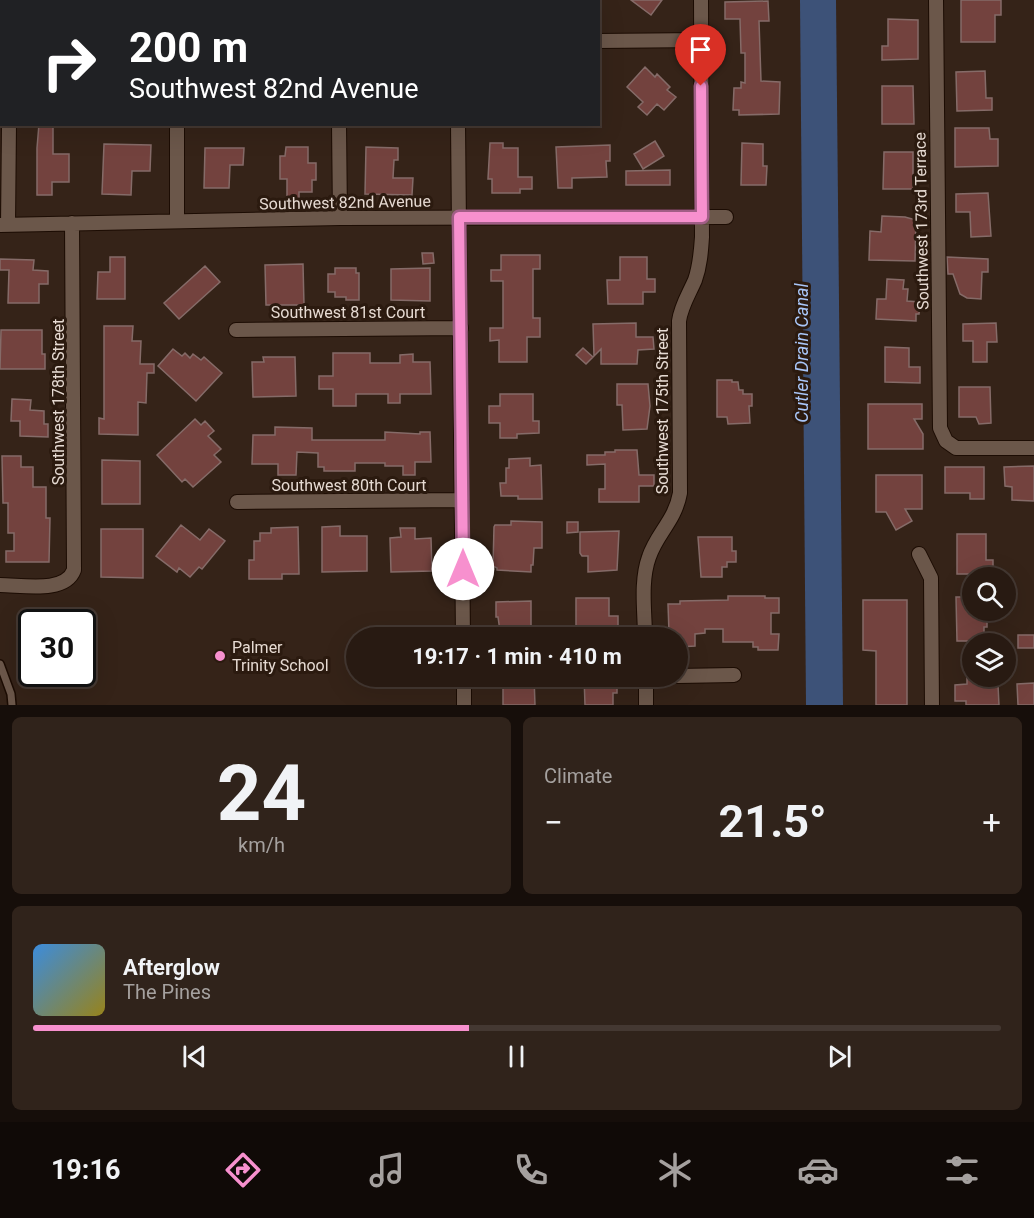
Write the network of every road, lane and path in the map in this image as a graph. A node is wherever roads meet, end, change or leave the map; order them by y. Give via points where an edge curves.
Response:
1 (701, 0) edge
2 (936, 0) edge
3 (701, 40) junction
4 (600, 41) edge
5 (9, 126) edge
6 (177, 126) edge
7 (339, 126) edge
8 (458, 126) edge
9 (459, 217) junction
10 (702, 217) junction
11 (726, 217) dead end
12 (340, 218) junction
13 (177, 220) junction
14 (72, 223) junction
15 (4, 225) edge
16 (461, 328) junction
17 (236, 330) dead end
18 (1034, 448) edge
19 (462, 500) junction
20 (237, 502) dead end
21 (919, 554) dead end
22 (0, 585) edge
23 (463, 627) edge
24 (645, 627) edge
25 (0, 663) edge
26 (734, 675) dead end
27 (688, 676) edge
28 (464, 687) edge
29 (646, 687) edge
30 (12, 705) edge
31 (464, 705) edge
32 (646, 705) edge
33 (932, 705) edge

1 - 3 street, Southwest 175th Street
2 - 18 street, Southwest 173rd Terrace via 939,422 942,435 956,448
3 - 4 street
3 - 10 street, Southwest 175th Street
5 - 15 street
6 - 13 street
7 - 12 street
8 - 9 street
9 - 10 street, Southwest 82nd Avenue
9 - 12 street, Southwest 82nd Avenue
9 - 16 street
10 - 11 street, Southwest 82nd Avenue
10 - 24 street, Southwest 175th Street via 700,264 679,321 680,493 675,513 645,569
12 - 13 street, Southwest 82nd Avenue
13 - 14 street, Southwest 82nd Avenue
14 - 15 street, Southwest 82nd Avenue
14 - 22 street, Southwest 178th Street via 75,563 70,579 54,586
16 - 17 street, Southwest 81st Court
16 - 19 street
19 - 20 street, Southwest 80th Court
19 - 23 street
21 - 33 street via 931,578
25 - 30 lane
26 - 27 street
28 - 31 street
29 - 32 street

